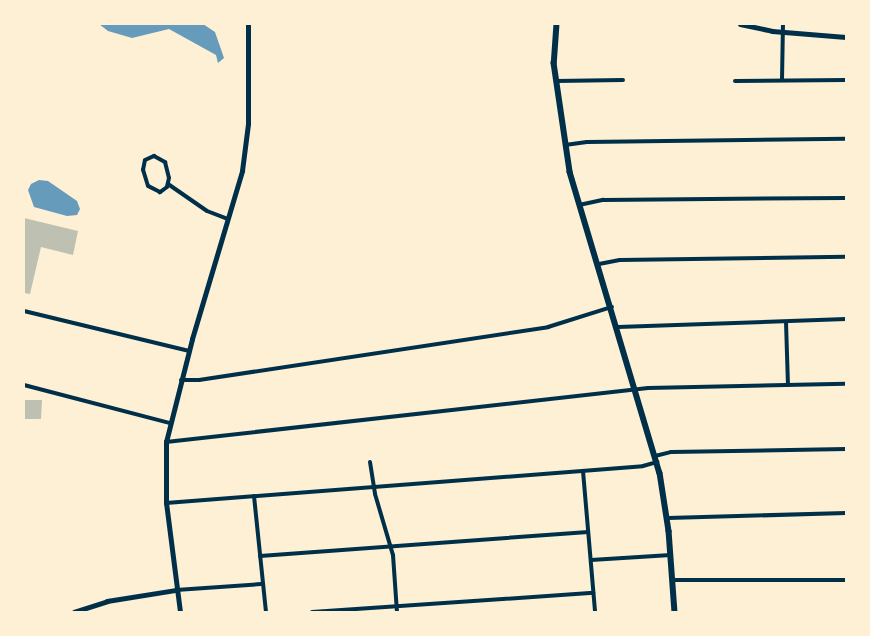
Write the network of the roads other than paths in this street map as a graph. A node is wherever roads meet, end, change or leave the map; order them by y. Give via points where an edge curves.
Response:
1 (248, 24) edge
2 (557, 24) edge
3 (740, 24) edge
4 (783, 24) edge
5 (783, 32) junction
6 (846, 37) edge
7 (624, 80) dead end
8 (782, 80) junction
9 (846, 80) edge
10 (556, 81) junction
11 (735, 81) dead end
12 (846, 139) edge
13 (565, 145) junction
14 (168, 184) junction
15 (846, 198) edge
16 (579, 206) junction
17 (228, 219) junction
18 (846, 257) edge
19 (599, 264) junction
20 (612, 307) junction
21 (24, 311) edge
22 (846, 319) edge
23 (786, 322) junction
24 (618, 327) junction
25 (189, 351) junction
26 (181, 380) junction
27 (846, 384) edge
28 (24, 385) edge
29 (788, 385) junction
30 (636, 391) junction
31 (170, 423) junction
32 (166, 442) junction
33 (846, 449) edge
34 (656, 459) junction
35 (370, 462) dead end
36 (583, 471) junction
37 (373, 487) junction
38 (254, 496) junction
39 (166, 503) junction
40 (846, 513) edge
41 (668, 518) junction
42 (588, 532) junction
43 (392, 546) junction
44 (671, 554) junction
45 (260, 556) junction
46 (590, 560) junction
47 (673, 580) junction
48 (846, 580) edge
49 (261, 584) junction
50 (176, 590) junction
51 (593, 593) junction
52 (397, 606) junction
53 (74, 612) edge
54 (180, 612) edge
55 (266, 612) edge
56 (312, 612) edge
57 (397, 612) edge
58 (595, 612) edge
59 (675, 612) edge

1 - 17 street via 247,137
2 - 10 main road via 554,52
3 - 5 main road
4 - 5 street
5 - 6 main road
5 - 8 street
7 - 10 street
8 - 9 street
8 - 11 street
10 - 13 main road
12 - 13 street via 587,142
13 - 16 main road
14 - 14 street via 163,160 154,156 148,158 143,166 148,186 160,192
14 - 17 street via 207,212
15 - 16 street via 603,200
16 - 19 main road
17 - 25 street
18 - 19 street via 620,260
19 - 20 main road
20 - 24 main road
20 - 26 street via 548,327 199,380
21 - 25 street
22 - 23 street
23 - 24 street
23 - 29 street
24 - 30 main road
25 - 26 street
26 - 31 street
27 - 29 street
28 - 31 street
29 - 30 street
30 - 32 street
30 - 34 main road
31 - 32 street
32 - 39 street
33 - 34 street via 671,452
34 - 36 street
34 - 41 main road
35 - 37 street
36 - 37 street
36 - 42 street
37 - 38 street
37 - 43 street
38 - 39 street
38 - 45 street
39 - 50 street
40 - 41 street
41 - 44 main road
42 - 43 street
42 - 46 street
43 - 45 street
43 - 52 street
44 - 46 street
44 - 47 main road
45 - 49 street
46 - 51 street
47 - 48 street
47 - 59 main road
49 - 50 street
49 - 55 street
50 - 53 street via 107,601
50 - 54 street
51 - 52 street
51 - 58 street
52 - 56 street
52 - 57 street

